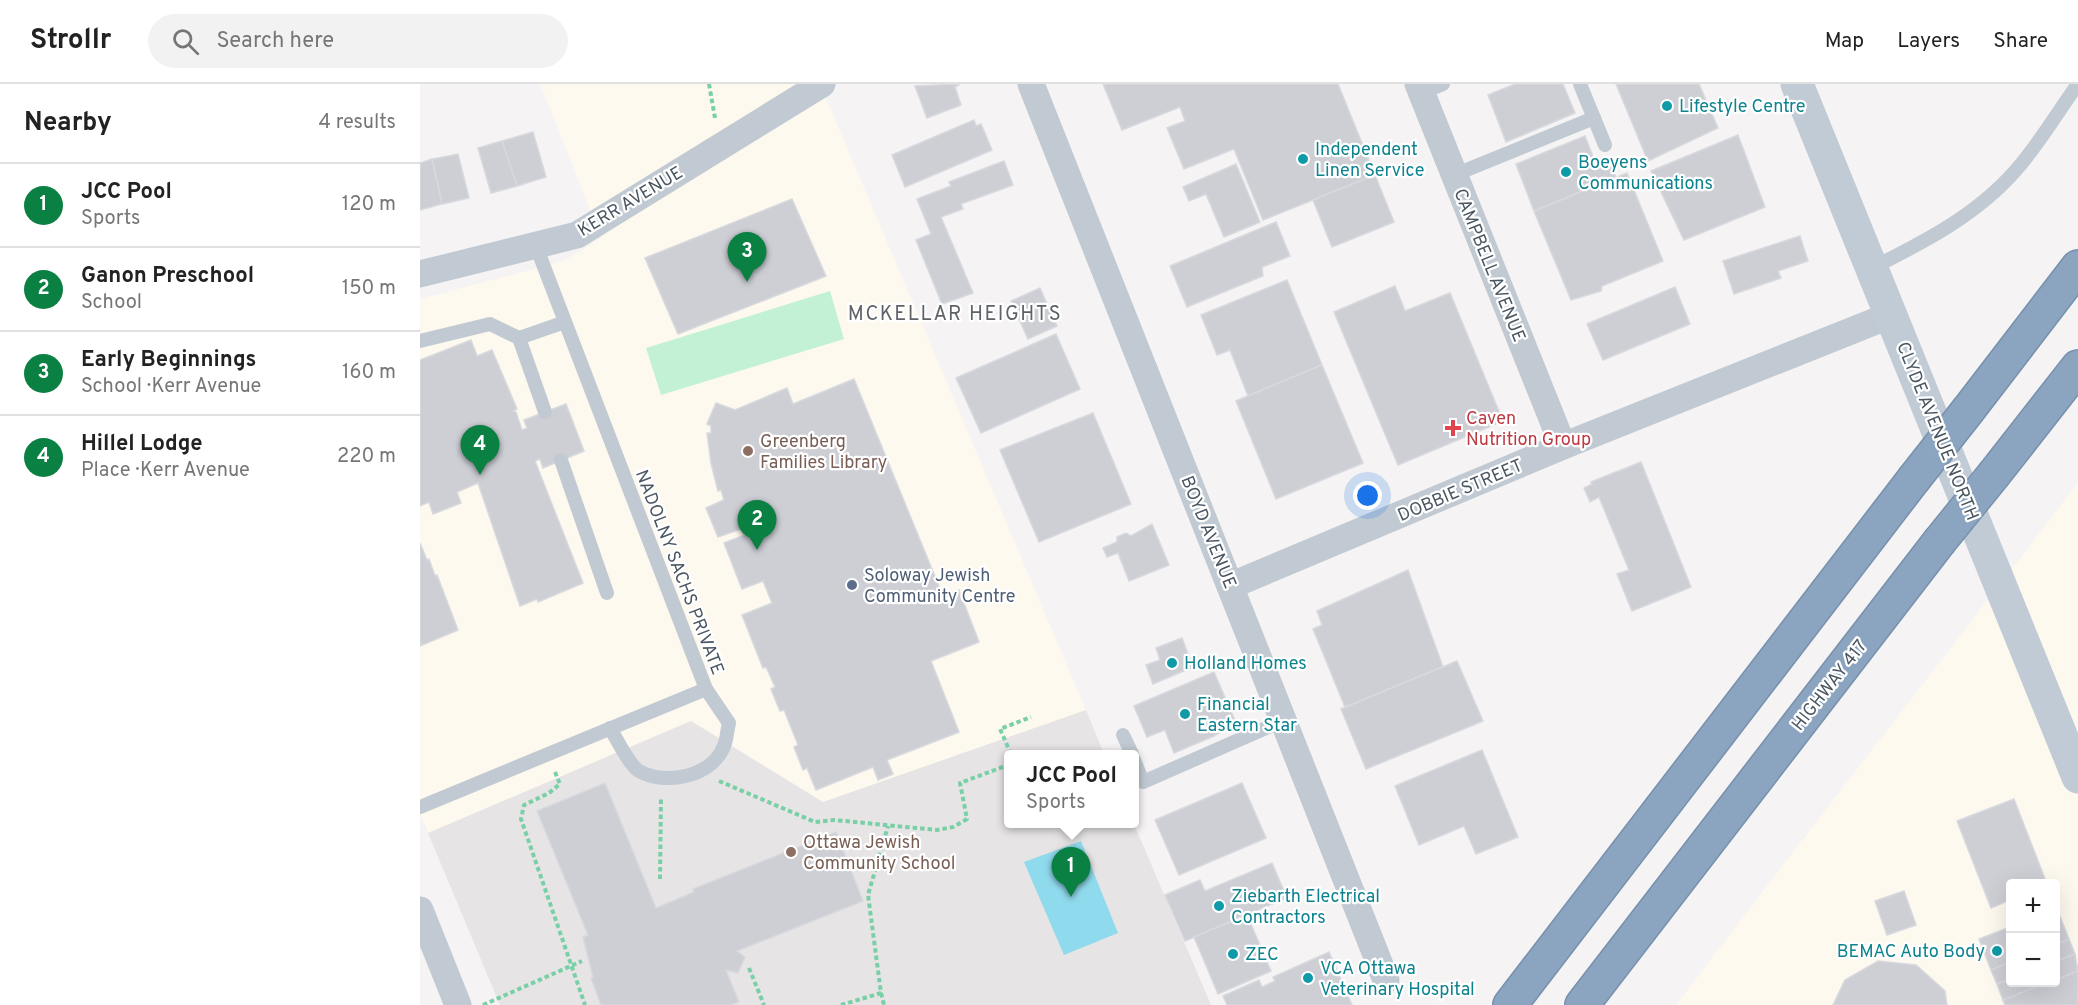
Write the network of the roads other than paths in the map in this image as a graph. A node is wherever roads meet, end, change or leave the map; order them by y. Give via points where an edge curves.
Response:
1 (822, 84) edge
2 (1031, 84) edge
3 (1580, 84) edge
4 (1797, 84) edge
5 (2078, 84) edge
6 (1427, 87) edge
7 (1594, 118) junction
8 (1605, 145) dead end
9 (1454, 175) junction
10 (536, 246) junction
11 (2078, 267) edge
12 (1872, 268) junction
13 (420, 274) edge
14 (1891, 315) junction
15 (565, 322) junction
16 (519, 338) junction
17 (420, 340) edge
18 (2078, 367) edge
19 (544, 412) dead end
20 (1563, 446) junction
21 (561, 460) dead end
22 (1230, 586) junction
23 (607, 593) dead end
24 (706, 689) junction
25 (1282, 721) junction
26 (610, 728) junction
27 (1123, 735) dead end
28 (1130, 750) edge
29 (2076, 770) edge
30 (1139, 772) edge
31 (420, 807) edge
32 (420, 910) edge
33 (1386, 980) dead end
34 (458, 1005) edge
35 (1510, 1005) edge
36 (1582, 1005) edge

1 - 10 street, KERR AVENUE via 577,235
2 - 22 street, BOYD AVENUE
3 - 7 lane
4 - 12 street, CLYDE AVENUE NORTH
5 - 12 lane via 2015,171 1971,212 1932,238
6 - 9 street, CAMPBELL AVENUE
7 - 8 lane
7 - 9 lane
9 - 20 street, CAMPBELL AVENUE
10 - 13 street, KERR AVENUE
10 - 15 lane, NADOLNY SACHS PRIVATE
11 - 35 highway, bridge
12 - 14 street, CLYDE AVENUE NORTH
14 - 20 street, DOBBIE STREET
14 - 29 street, CLYDE AVENUE NORTH
15 - 16 lane
15 - 24 lane, NADOLNY SACHS PRIVATE
16 - 17 lane via 490,324
16 - 19 lane
18 - 36 highway, HIGHWAY 417, bridge
20 - 22 street, DOBBIE STREET
21 - 23 lane
22 - 25 street, BOYD AVENUE
24 - 26 lane, NADOLNY SACHS PRIVATE
24 - 26 lane via 729,723 724,747 706,768 688,776 661,778 637,770
25 - 30 lane via 1143,782
25 - 33 street, BOYD AVENUE
26 - 31 lane, NADOLNY SACHS PRIVATE
27 - 28 lane
32 - 34 street

